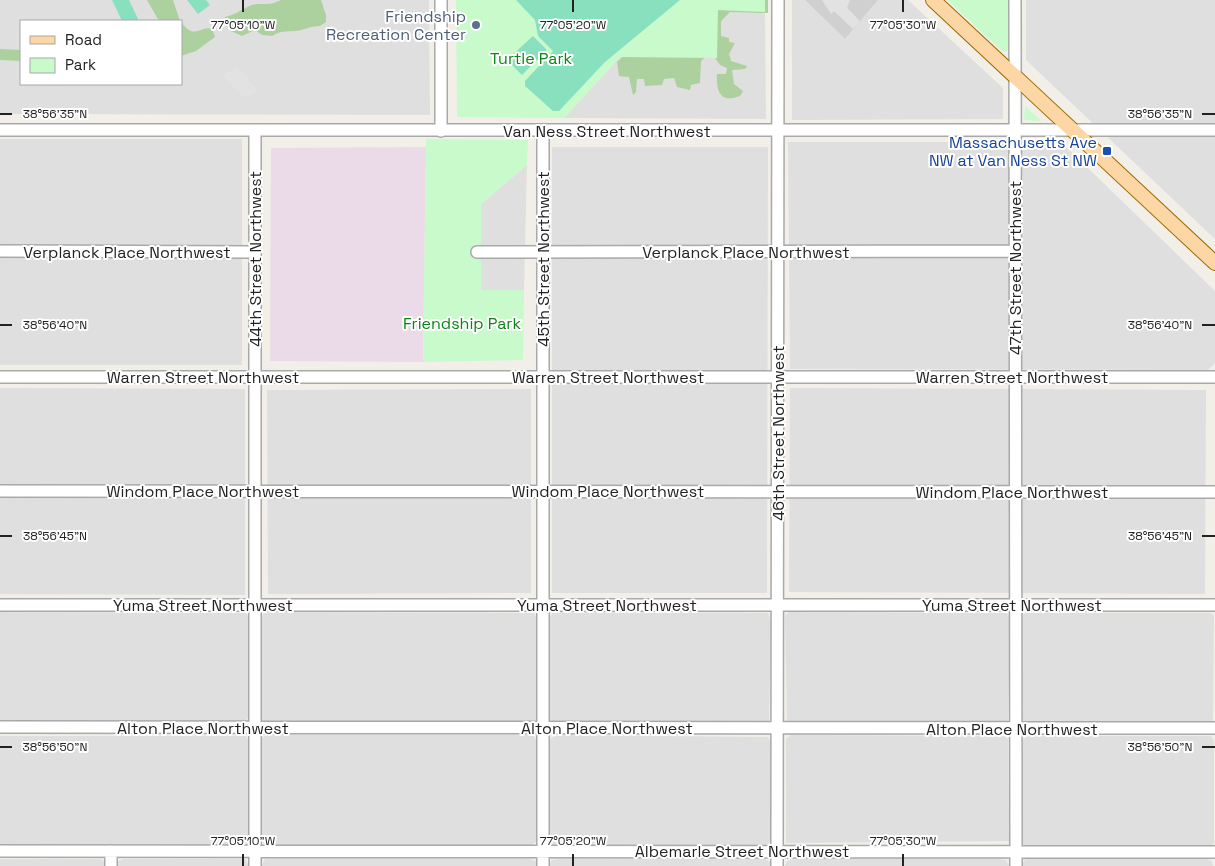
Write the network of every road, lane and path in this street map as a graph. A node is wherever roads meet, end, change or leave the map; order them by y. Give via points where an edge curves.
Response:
1 (441, 0) edge
2 (778, 0) edge
3 (933, 0) edge
4 (1015, 0) edge
5 (1015, 78) junction
6 (0, 130) edge
7 (1015, 130) junction
8 (1072, 130) junction
9 (1215, 130) edge
10 (255, 131) junction
11 (441, 131) junction
12 (543, 131) junction
13 (778, 131) junction
14 (0, 251) edge
15 (1015, 251) junction
16 (255, 252) junction
17 (478, 252) dead end
18 (543, 252) junction
19 (778, 252) junction
20 (1215, 263) edge
21 (0, 376) edge
22 (255, 377) junction
23 (543, 377) junction
24 (778, 377) junction
25 (1015, 377) junction
26 (1215, 377) edge
27 (0, 491) edge
28 (255, 491) junction
29 (543, 491) junction
30 (778, 491) junction
31 (1015, 492) junction
32 (1215, 492) edge
33 (0, 604) edge
34 (255, 605) junction
35 (543, 605) junction
36 (778, 605) junction
37 (1016, 605) junction
38 (1215, 605) edge
39 (0, 727) edge
40 (255, 728) junction
41 (542, 728) junction
42 (778, 728) junction
43 (1215, 728) edge
44 (1016, 729) junction
45 (543, 850) junction
46 (0, 851) edge
47 (111, 851) junction
48 (255, 851) junction
49 (778, 851) junction
50 (1016, 852) junction
51 (1215, 852) edge
52 (111, 866) edge
53 (255, 866) edge
54 (543, 866) edge
55 (778, 866) edge
56 (1016, 866) edge

1 - 11 street
2 - 13 street, 46th Street Northwest
3 - 5 main road
4 - 5 street, 47th Street Northwest
5 - 7 street, 47th Street Northwest
5 - 8 main road
6 - 10 street, Van Ness Street Northwest
7 - 8 street, Van Ness Street Northwest
7 - 13 street, Van Ness Street Northwest
7 - 15 street, 47th Street Northwest
8 - 9 street, Van Ness Street Northwest
8 - 20 main road
10 - 11 street, Van Ness Street Northwest
10 - 16 street, 44th Street Northwest
11 - 12 street, Van Ness Street Northwest
12 - 13 street, Van Ness Street Northwest
12 - 18 street, 45th Street Northwest
13 - 19 street, 46th Street Northwest
14 - 16 street, Verplanck Place Northwest
15 - 19 street, Verplanck Place Northwest
15 - 25 street, 47th Street Northwest
16 - 22 street, 44th Street Northwest
17 - 18 street, Verplanck Place Northwest
18 - 19 street, Verplanck Place Northwest
18 - 23 street, 45th Street Northwest
19 - 24 street, 46th Street Northwest
21 - 22 street, Warren Street Northwest
22 - 23 street, Warren Street Northwest
22 - 28 street, 44th Street Northwest
23 - 24 street, Warren Street Northwest
23 - 29 street, 45th Street Northwest
24 - 25 street, Warren Street Northwest
24 - 30 street, 46th Street Northwest
25 - 26 street, Warren Street Northwest
25 - 31 street, 47th Street Northwest
27 - 28 street, Windom Place Northwest
28 - 29 street, Windom Place Northwest
28 - 34 street, 44th Street Northwest
29 - 30 street, Windom Place Northwest
29 - 35 street, 45th Street Northwest
30 - 31 street, Windom Place Northwest
30 - 36 street, 46th Street Northwest
31 - 32 street, Windom Place Northwest
31 - 37 street, 47th Street Northwest
33 - 34 street, Yuma Street Northwest
34 - 35 street, Yuma Street Northwest
34 - 40 street, 44th Street Northwest
35 - 36 street, Yuma Street Northwest
35 - 41 street, 45th Street Northwest
36 - 37 street, Yuma Street Northwest
36 - 42 street, 46th Street Northwest
37 - 38 street, Yuma Street Northwest
37 - 44 street, 47th Street Northwest
39 - 40 street, Alton Place Northwest
40 - 41 street, Alton Place Northwest
40 - 48 street, 44th Street Northwest
41 - 42 street, Alton Place Northwest
41 - 45 street, 45th Street Northwest
42 - 44 street, Alton Place Northwest
42 - 49 street, 46th Street Northwest
43 - 44 street, Alton Place Northwest
44 - 50 street, 47th Street Northwest
45 - 48 street, Albemarle Street Northwest
45 - 49 street, Albemarle Street Northwest
45 - 54 street, 45th Street Northwest
46 - 47 street, Albemarle Street Northwest
47 - 48 street, Albemarle Street Northwest
47 - 52 street
48 - 53 street, 44th Street Northwest
49 - 50 street, Albemarle Street Northwest
49 - 55 street, 46th Street Northwest
50 - 51 street, Albemarle Street Northwest
50 - 56 street, 47th Street Northwest

